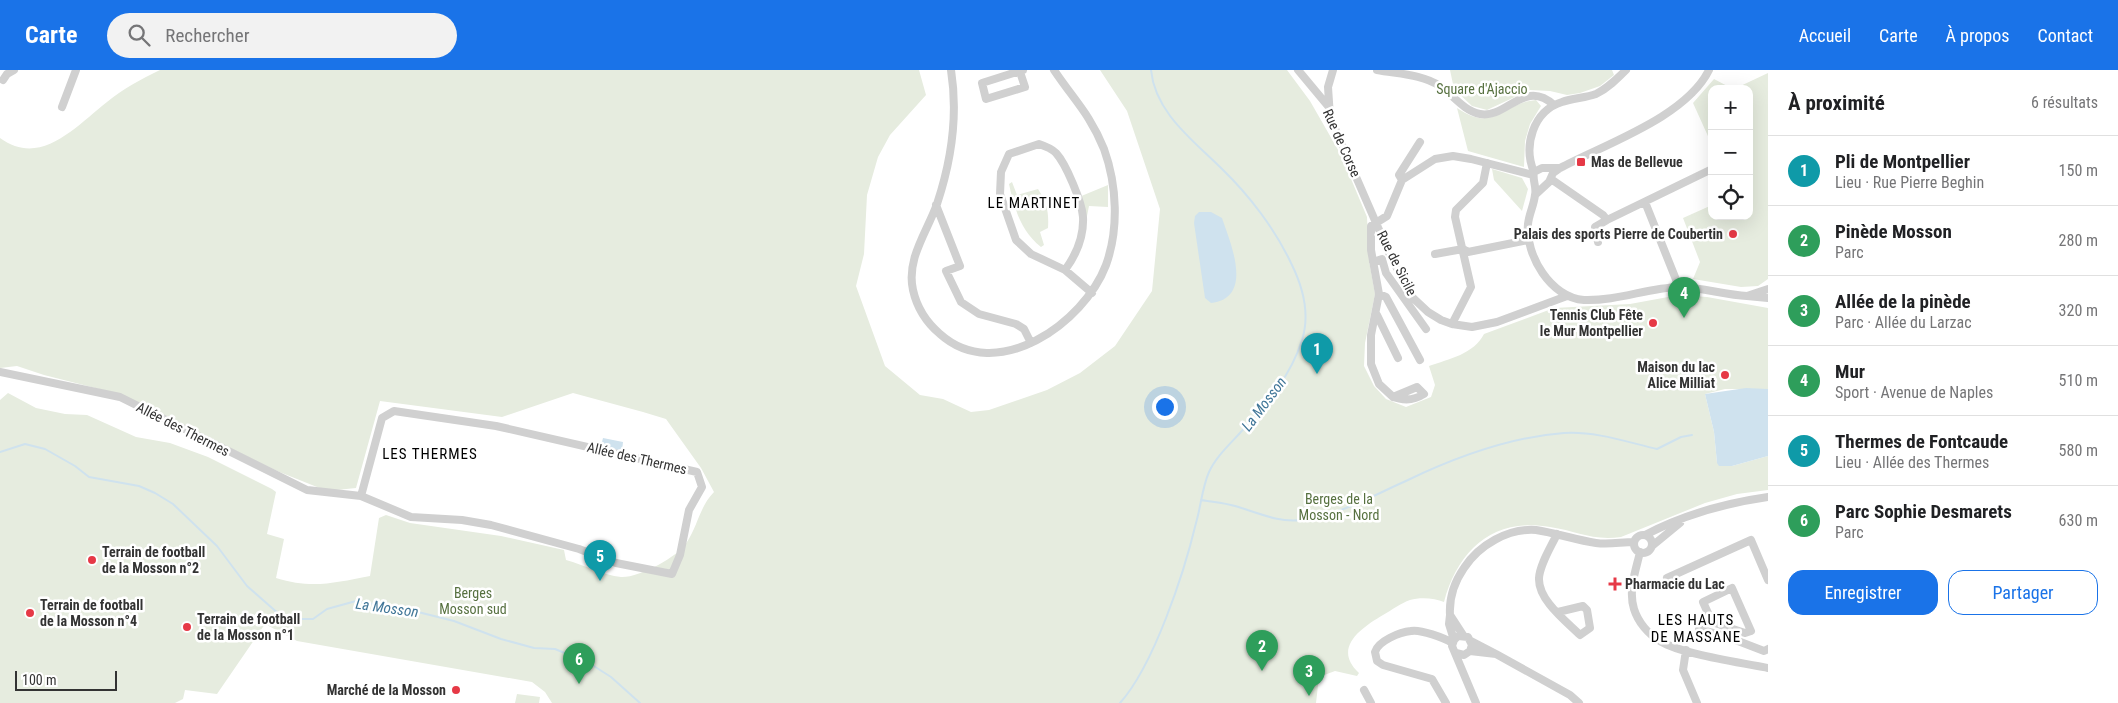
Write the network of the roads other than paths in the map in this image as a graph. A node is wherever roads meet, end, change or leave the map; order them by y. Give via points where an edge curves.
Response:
1 (14, 70) edge
2 (76, 70) edge
3 (951, 70) edge
4 (1054, 70) edge
5 (1298, 70) edge
6 (1333, 70) edge
7 (1377, 70) edge
8 (1626, 70) edge
9 (1709, 70) edge
10 (1022, 71) edge
11 (3, 80) dead end
12 (1554, 105) junction
13 (1328, 106) junction
14 (62, 107) dead end
15 (1420, 142) dead end
16 (1487, 163) junction
17 (1545, 168) junction
18 (1560, 168) junction
19 (1708, 171) edge
20 (1534, 176) junction
21 (1402, 180) junction
22 (1549, 180) junction
23 (1536, 194) junction
24 (1645, 202) junction
25 (936, 205) junction
26 (1607, 220) junction
27 (1377, 222) junction
28 (1528, 240) junction
29 (1598, 242) dead end
30 (1463, 249) junction
31 (1435, 254) dead end
32 (1373, 262) junction
33 (1065, 270) junction
34 (1679, 287) junction
35 (1768, 291) edge
36 (1092, 292) junction
37 (1379, 294) junction
38 (1567, 296) junction
39 (1747, 296) junction
40 (1768, 298) edge
41 (1377, 315) junction
42 (1452, 324) junction
43 (1426, 329) dead end
44 (1031, 343) junction
45 (1398, 358) dead end
46 (1420, 360) dead end
47 (0, 372) edge
48 (1393, 397) dead end
49 (361, 496) junction
50 (1768, 497) edge
51 (1686, 519) junction
52 (1557, 534) junction
53 (1645, 535) junction
54 (1634, 542) junction
55 (1652, 546) junction
56 (1640, 552) junction
57 (1766, 568) edge
58 (1667, 578) dead end
59 (1768, 580) edge
60 (1732, 588) joint
61 (1558, 612) dead end
62 (1450, 615) junction
63 (1449, 624) junction
64 (1699, 629) dead end
65 (1464, 635) junction
66 (1438, 636) junction
67 (1453, 641) junction
68 (1472, 642) junction
69 (1768, 649) edge
70 (1686, 650) junction
71 (1456, 653) junction
72 (1468, 653) junction
73 (1496, 654) junction
74 (1768, 668) edge
75 (1466, 680) junction
76 (1364, 690) dead end
77 (1371, 703) edge
78 (1446, 703) edge
79 (1476, 703) edge
80 (1579, 703) edge
81 (1697, 703) edge

1 - 11 street
2 - 14 street
3 - 25 street via 952,132
4 - 36 street via 1091,120 1104,152 1113,189 1112,244 1106,265
5 - 13 street, Rue de Corse
6 - 13 street via 1328,87
7 - 12 street via 1428,80 1463,106 1480,114 1489,114 1526,96 1548,99
8 - 12 street via 1612,84 1596,93
9 - 18 street via 1697,89 1678,107
10 - 10 street via 982,84 986,99 1025,87
12 - 20 street via 1539,118 1529,144
13 - 27 street, Rue de Corse
15 - 21 street, Rue de Sicile via 1401,169 1399,175
16 - 20 street
16 - 21 street via 1444,157 1425,164
16 - 30 street via 1483,183 1456,210
17 - 18 street
17 - 20 street via 1539,168
17 - 22 street
18 - 22 street
19 - 24 street
20 - 22 street via 1539,185
20 - 23 street
21 - 27 street, Rue de Sicile via 1387,216
22 - 23 street
22 - 26 street
23 - 28 street via 1528,224
24 - 26 street
24 - 34 street
25 - 44 street via 960,266 946,271 955,294 979,314 1024,329
25 - 44 street via 912,268 916,302 927,322 954,344 981,353 1008,351
26 - 29 street via 1595,227
27 - 32 street via 1371,226
27 - 42 street, Rue de Sicile via 1413,298 1428,312
28 - 30 street via 1468,252
28 - 38 street via 1543,272
30 - 31 street
30 - 42 street via 1471,287
32 - 37 street
32 - 43 street via 1382,259 1386,273
33 - 33 street via 1031,254 1016,240 1000,187 1001,172 1008,154 1039,144 1056,153 1062,163 1083,215 1079,243
33 - 36 street
34 - 38 street via 1608,300
34 - 39 street
35 - 39 street
36 - 44 street via 1056,329
37 - 41 street
37 - 46 street via 1386,297
38 - 42 street, Rue de Sicile via 1484,326 1472,328
39 - 40 street via 1752,299
41 - 45 street
41 - 48 street via 1371,335 1371,364 1379,384
47 - 49 street, Allée des Thermes via 120,398 308,490
49 - 49 street, Allée des Thermes via 382,418 394,411 496,426 697,472 702,486 689,510 672,574 616,563 570,546 491,525 411,517
50 - 51 street via 1731,503
51 - 53 street
51 - 55 street
52 - 54 street via 1596,544
52 - 61 street via 1539,578 1548,602
52 - 62 street via 1534,530 1521,532 1491,542 1479,550 1460,574 1451,597
53 - 54 street
53 - 55 street via 1650,538
54 - 56 street
55 - 56 street via 1648,552
56 - 70 street via 1633,580 1633,608 1651,635
57 - 58 street via 1751,540
57 - 59 street
60 - 60 street via 1751,630 1745,633 1712,622 1703,602
62 - 63 street
62 - 65 street
63 - 66 street
63 - 67 street
64 - 69 street via 1764,651
65 - 67 street
65 - 68 street
66 - 67 street
66 - 78 street via 1410,631 1382,642 1375,657 1383,665 1432,679
67 - 71 street
68 - 72 street
68 - 73 street
70 - 74 street
70 - 81 street via 1683,670
71 - 72 street
71 - 75 street
72 - 73 street
72 - 75 street
73 - 80 street via 1570,694
75 - 79 street
76 - 77 street

